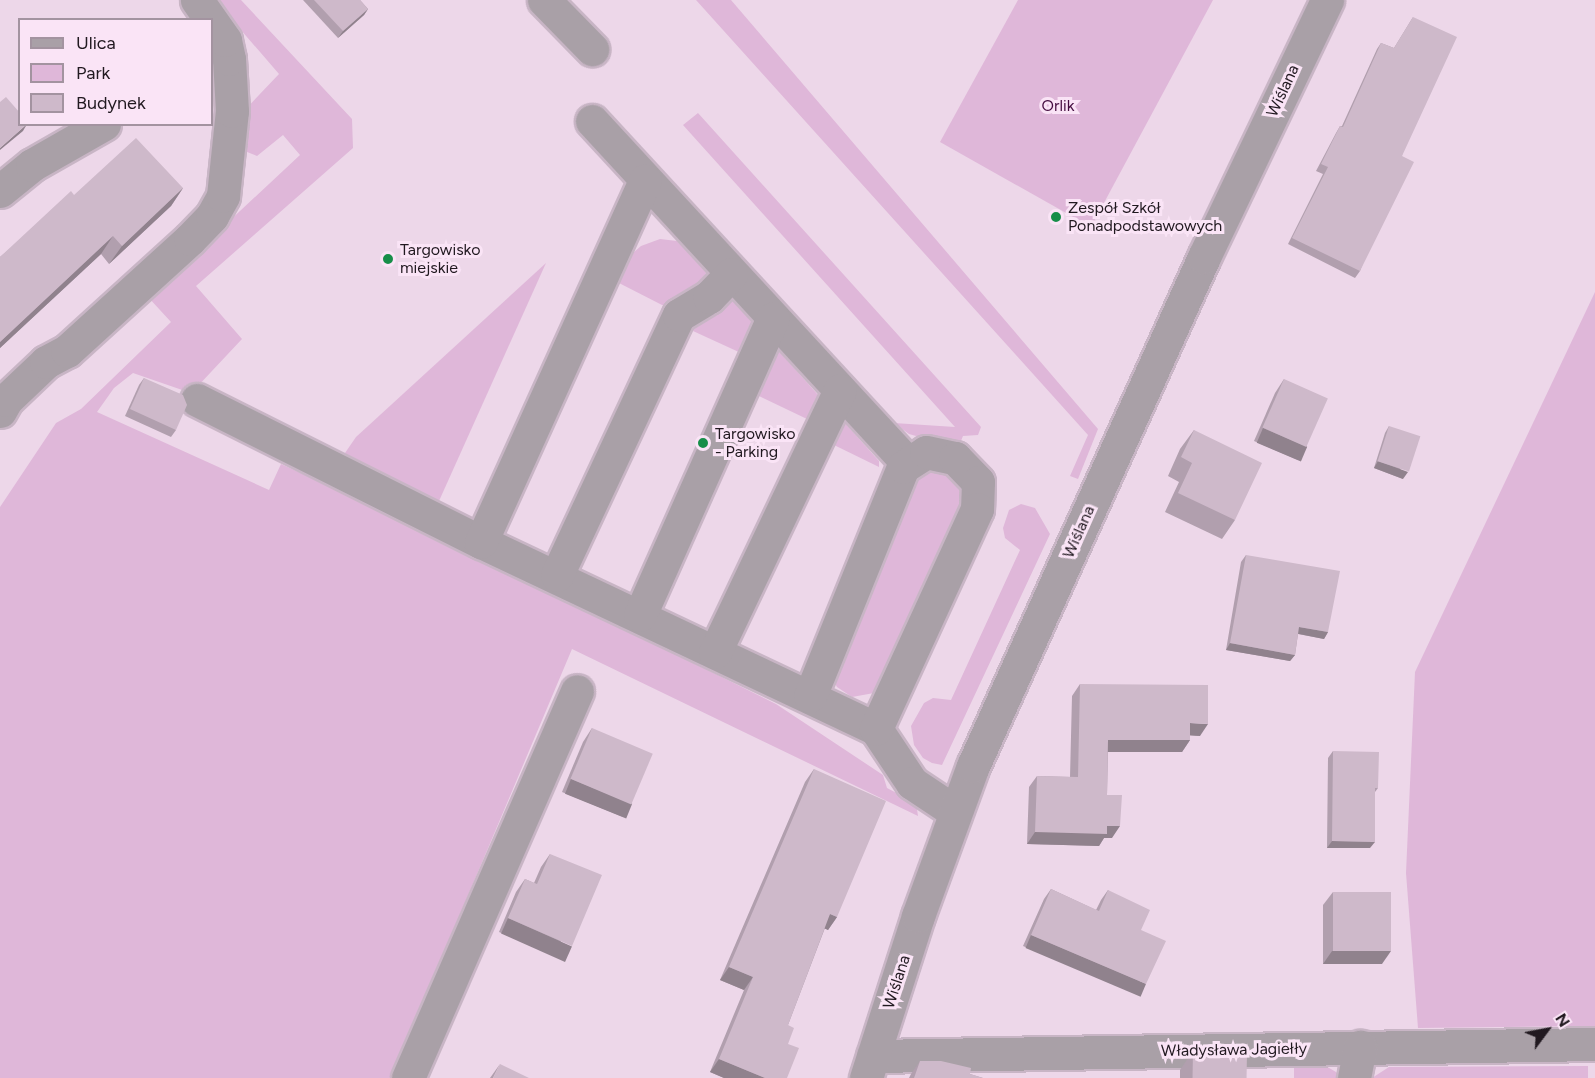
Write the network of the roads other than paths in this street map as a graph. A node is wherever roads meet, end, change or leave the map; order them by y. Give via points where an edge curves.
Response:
1 (544, 0) edge
2 (1327, 0) edge
3 (213, 22) edge
4 (592, 50) dead end
5 (592, 121) dead end
6 (100, 126) edge
7 (645, 181) junction
8 (0, 191) edge
9 (731, 274) junction
10 (773, 318) junction
11 (840, 390) junction
12 (197, 400) dead end
13 (0, 411) edge
14 (907, 462) junction
15 (481, 542) junction
16 (557, 575) junction
17 (640, 615) junction
18 (715, 652) junction
19 (577, 691) dead end
20 (810, 696) junction
21 (876, 729) junction
22 (954, 811) junction
23 (1595, 1044) edge
24 (1357, 1063) edge
25 (870, 1067) edge
26 (408, 1078) edge

1 - 4 street
2 - 22 street, Wiślana via 1199,268
3 - 13 street via 225,40 231,83 223,196 212,216 190,239 67,351 46,363 6,400
5 - 7 street
6 - 8 street via 32,165
7 - 9 street
7 - 15 street
9 - 10 street
9 - 16 street via 709,297 679,315
10 - 11 street
10 - 17 street
11 - 14 street
11 - 18 street
12 - 15 street
14 - 20 street via 896,480
14 - 21 street via 926,452 955,458 978,482 980,498
15 - 16 street
16 - 17 street
17 - 18 street
18 - 20 street
19 - 26 street
20 - 21 street
21 - 22 street via 912,783
22 - 25 street, Wiślana
23 - 24 street, Władysława Jagiełły
24 - 25 street, Władysława Jagiełły

